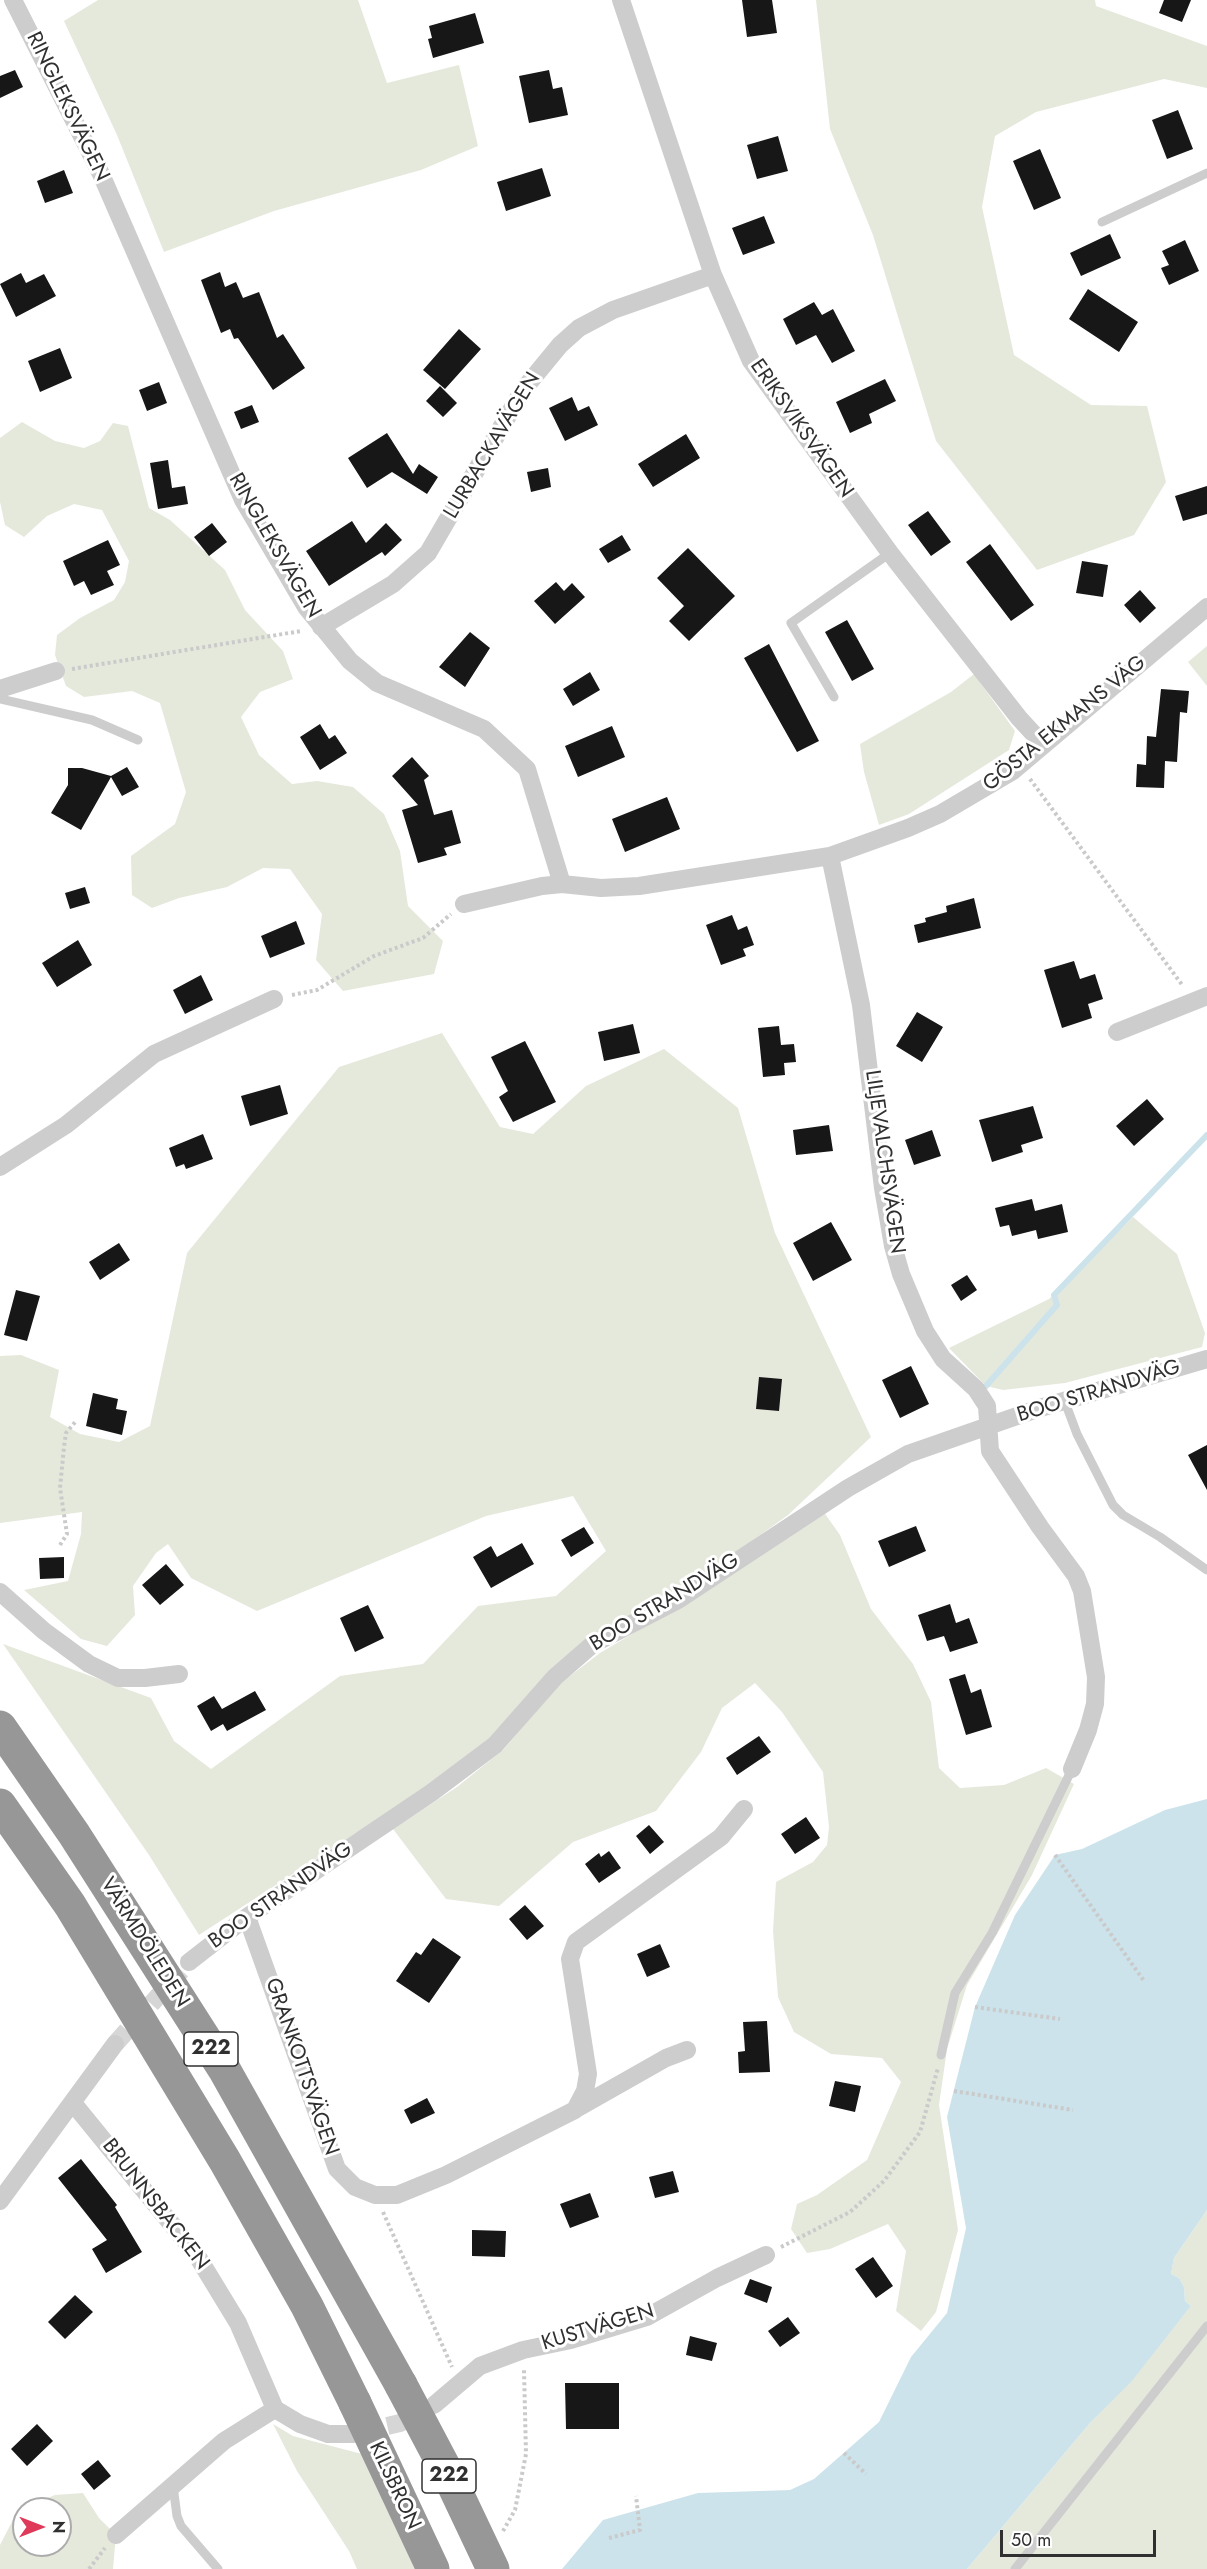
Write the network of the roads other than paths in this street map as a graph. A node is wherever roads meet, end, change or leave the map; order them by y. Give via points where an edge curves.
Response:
1 (14, 0) edge
2 (621, 0) edge
3 (1207, 173) edge
4 (1102, 222) dead end
5 (713, 275) junction
6 (890, 553) junction
7 (1207, 607) edge
8 (321, 627) junction
9 (56, 671) road end
10 (0, 689) edge
11 (834, 697) dead end
12 (0, 699) edge
13 (138, 740) dead end
14 (1042, 743) junction
15 (830, 856) junction
16 (562, 884) junction
17 (464, 904) road end
18 (1200, 998) edge
19 (274, 999) road end
20 (1118, 1032) dead end
21 (0, 1167) edge
22 (1207, 1359) edge
23 (1065, 1402) junction
24 (990, 1426) junction
25 (1207, 1570) edge
26 (0, 1592) edge
27 (179, 1674) dead end
28 (0, 1727) edge
29 (1072, 1769) joint
30 (0, 1804) edge
31 (744, 1809) dead end
32 (247, 1917) junction
33 (189, 1962) tunnel mouth
34 (115, 2044) tunnel mouth
35 (687, 2050) dead end
36 (941, 2055) road end
37 (73, 2103) junction
38 (575, 2109) junction
39 (0, 2201) edge
40 (766, 2255) road end
41 (1207, 2326) edge
42 (434, 2405) tunnel mouth
43 (275, 2409) junction
44 (355, 2419) junction
45 (173, 2486) junction
46 (116, 2535) road end
47 (496, 2554) edge
48 (218, 2569) edge
49 (434, 2569) edge
50 (1015, 2569) edge

1 - 8 street, RINGLEKSVÄGEN via 101,174 243,500
2 - 5 street, ERIKSVIKSVÄGEN
3 - 4 lane
5 - 6 street, ERIKSVIKSVÄGEN via 751,361
5 - 8 street, LURBACKAVÄGEN via 613,310 579,328 560,345 523,390 428,553 393,584
6 - 11 lane via 790,623
6 - 14 street, ERIKSVIKSVÄGEN
7 - 14 street, GÖSTA EKMANS VÄG
8 - 16 street, RINGLEKSVÄGEN via 350,661 377,682 484,729 515,755 528,769
9 - 10 street
12 - 13 lane via 92,720
14 - 15 street, GÖSTA EKMANS VÄG via 980,792 940,814
15 - 16 street, GÖSTA EKMANS VÄG via 639,886
15 - 24 street, LILJEVALCHSVÄGEN via 861,1005 893,1246 925,1331 943,1359 976,1389 987,1406
16 - 17 street
18 - 20 street
19 - 21 street via 154,1054 66,1125
22 - 23 street, BOO STRANDVÄG
23 - 24 street, BOO STRANDVÄG
23 - 25 lane via 1113,1505
24 - 29 street, LILJEVALCHSVÄGEN via 990,1451 1076,1576 1082,1591 1094,1650 1096,1686 1088,1730
24 - 32 street, BOO STRANDVÄG via 908,1454 770,1537 678,1600 594,1644 555,1677 495,1745
26 - 27 street via 89,1664 118,1677
28 - 47 highway, VÄRMDÖLEDEN / 222, bridge via 74,1834 224,2069
29 - 36 lane via 992,1933 954,1993
30 - 44 highway, VÄRMDÖLEDEN / 222 via 70,1905 225,2161 307,2306
31 - 38 street via 721,1837 576,1942 570,1959 588,2074 585,2091
32 - 33 street, BOO STRANDVÄG
32 - 38 street, GRANKOTTSVÄGEN via 328,2150 337,2169 355,2187 375,2195 397,2194 446,2175
34 - 37 street
35 - 38 street
37 - 39 street
37 - 43 street, BRUNNSBACKEN via 196,2254 238,2323
40 - 42 street, KUSTVÄGEN via 647,2317 523,2350 480,2366
41 - 50 lane
43 - 44 street via 328,2434
43 - 45 street via 224,2441
44 - 49 highway, KILSBRON / 222, bridge
45 - 46 street
45 - 48 lane via 181,2526

